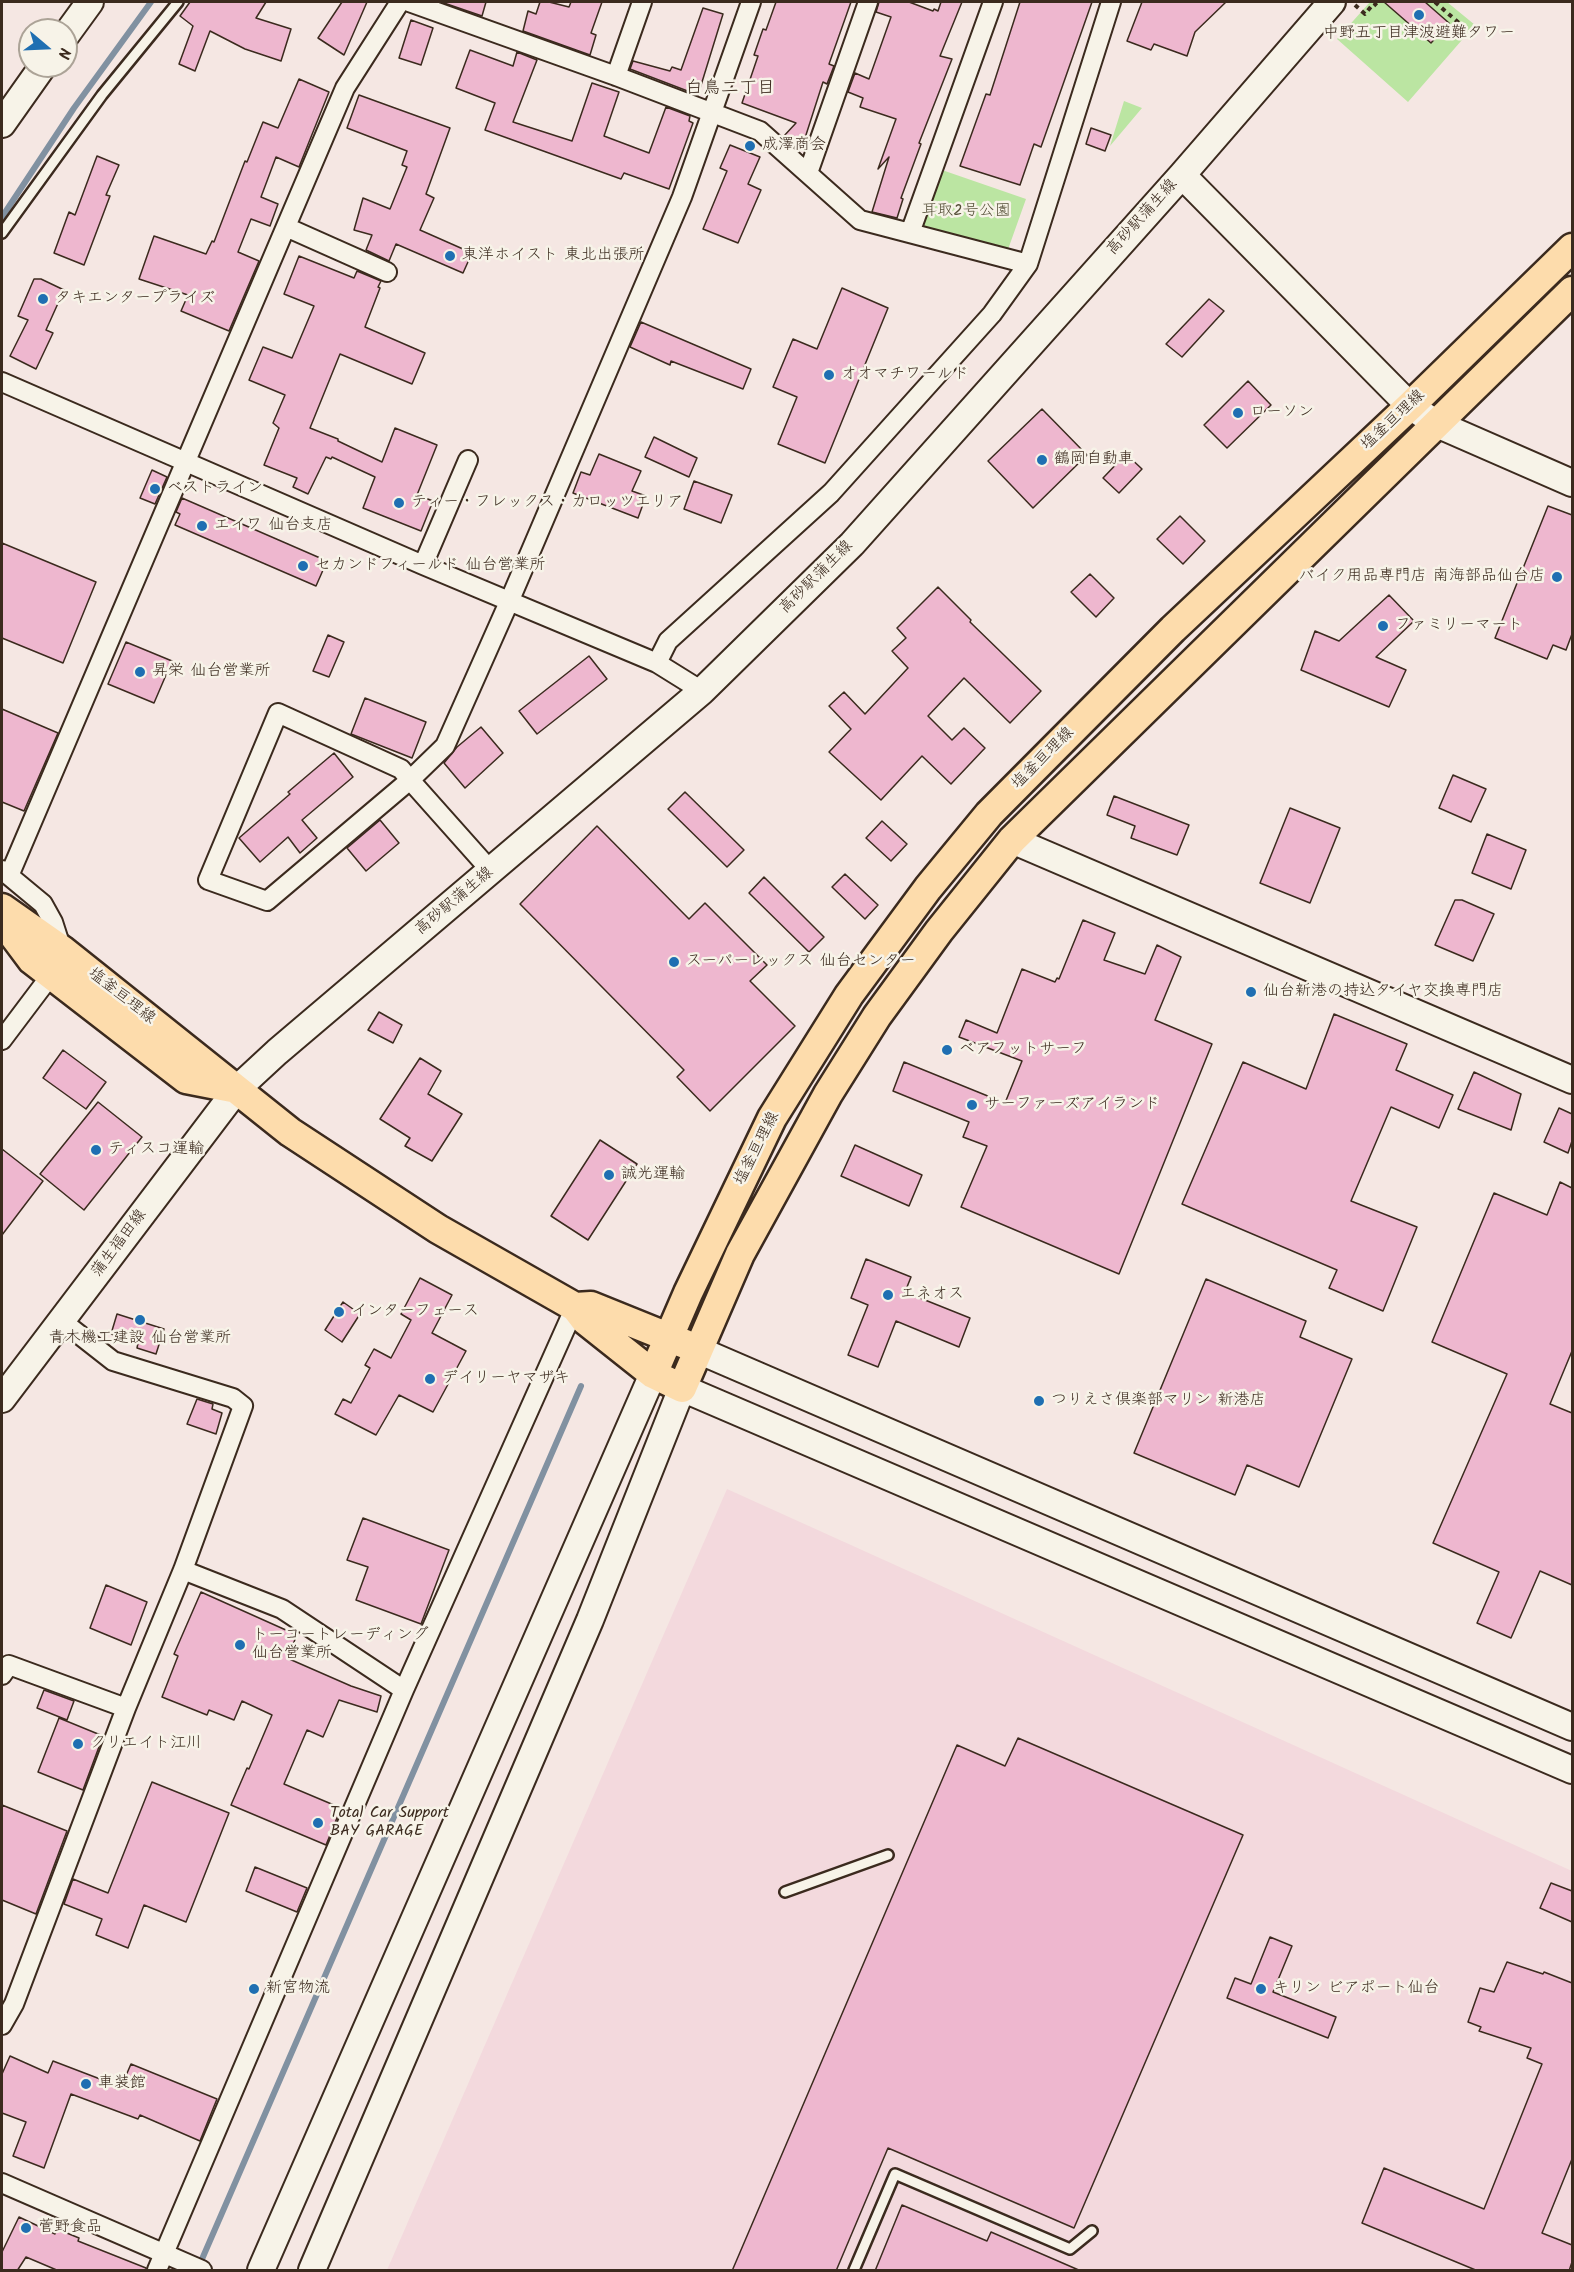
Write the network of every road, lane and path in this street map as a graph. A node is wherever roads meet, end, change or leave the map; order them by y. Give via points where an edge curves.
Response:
1 (90, 2) edge
2 (177, 2) edge
3 (400, 2) edge
4 (409, 2) edge
5 (642, 2) edge
6 (751, 2) edge
7 (868, 2) edge
8 (993, 2) edge
9 (1111, 2) edge
10 (1435, 2) edge
11 (1344, 3) edge
12 (1378, 6) dead end
13 (78, 18) edge
14 (1457, 26) dead end
15 (616, 76) junction
16 (35, 78) edge
17 (712, 113) junction
18 (2, 124) edge
19 (808, 173) junction
20 (1182, 175) junction
21 (286, 227) junction
22 (2, 233) edge
23 (910, 233) junction
24 (1572, 248) edge
25 (1028, 264) junction
26 (387, 272) dead end
27 (1572, 291) edge
28 (2, 382) edge
29 (1410, 406) junction
30 (1437, 424) junction
31 (468, 460) dead end
32 (185, 463) junction
33 (1572, 483) edge
34 (423, 565) junction
35 (509, 602) junction
36 (657, 663) junction
37 (702, 691) junction
38 (410, 780) junction
39 (1012, 840) junction
40 (491, 871) junction
41 (5, 873) edge
42 (2, 908) edge
43 (2, 920) edge
44 (56, 962) junction
45 (2, 1040) edge
46 (1572, 1080) edge
47 (237, 1089) junction
48 (583, 1311) junction
49 (62, 1321) junction
50 (625, 1333) junction
51 (669, 1336) junction
52 (698, 1350) junction
53 (653, 1374) junction
54 (682, 1388) junction
55 (2, 1399) edge
56 (183, 1570) junction
57 (2, 1675) edge
58 (404, 1690) junction
59 (126, 1708) junction
60 (1572, 1727) edge
61 (1572, 1770) edge
62 (888, 1855) dead end
63 (785, 1892) dead end
64 (2, 2025) edge
65 (2, 2183) edge
66 (1092, 2231) dead end
67 (172, 2258) junction
68 (157, 2271) edge
69 (202, 2271) edge
70 (261, 2271) edge
71 (312, 2271) edge
72 (854, 2271) edge

1 - 13 street
2 - 22 lane via 102,95
3 - 21 street via 345,88
4 - 15 street
5 - 15 street
6 - 17 street
7 - 19 street
8 - 23 street
9 - 25 street
10 - 14 path via 1460,24
11 - 12 path via 1365,14 1374,3
11 - 20 street, 高砂駅蒲生線
15 - 17 street
16 - 18 street
17 - 19 street via 760,131
17 - 35 street via 682,197
19 - 23 street via 860,220
20 - 29 street
20 - 37 street, 高砂駅蒲生線 via 852,544
21 - 26 street
21 - 32 street
23 - 25 street
24 - 29 main road, 塩釜亘理線
25 - 36 street via 992,314 831,493 668,641
27 - 30 main road, 塩釜亘理線
28 - 32 street
29 - 30 street
29 - 51 main road, 塩釜亘理線 via 1173,629 989,814 928,888 849,995 772,1118
30 - 33 street
30 - 39 main road, 塩釜亘理線
31 - 34 street
32 - 34 street
32 - 41 street
34 - 35 street
35 - 36 street
35 - 38 street via 445,746
36 - 37 street
37 - 40 street, 高砂駅蒲生線
38 - 38 street via 267,901 208,880 278,713 401,769
38 - 40 street
39 - 46 street
39 - 52 main road, 塩釜亘理線 via 925,950 828,1094 740,1254
40 - 47 street, 高砂駅蒲生線
41 - 44 street via 43,904 53,922
42 - 44 main road, 塩釜亘理線
43 - 44 main road, 塩釜亘理線 via 32,960
44 - 45 street
44 - 47 main road, 塩釜亘理線
44 - 47 main road, 塩釜亘理線 via 87,991 92,1007 186,1079
47 - 48 main road, 塩釜亘理線 via 290,1132 438,1228
47 - 49 street, 蒲生福田線
48 - 50 main road, 塩釜亘理線
48 - 58 street
49 - 55 street, 蒲生福田線
49 - 56 street via 113,1361 242,1403 242,1416
50 - 51 main road
50 - 53 main road, 塩釜亘理線
51 - 52 main road
51 - 53 main road, 塩釜亘理線
52 - 54 main road, 塩釜亘理線
52 - 60 street
53 - 54 main road, 塩釜亘理線
53 - 70 street
54 - 61 street
54 - 71 street via 590,1620
56 - 58 street via 282,1609
56 - 59 street
57 - 59 street via 9,1665
58 - 67 street
59 - 64 street via 14,2004
62 - 63 lane
65 - 67 street
66 - 72 lane via 1070,2248 895,2174
67 - 68 street
67 - 69 street

